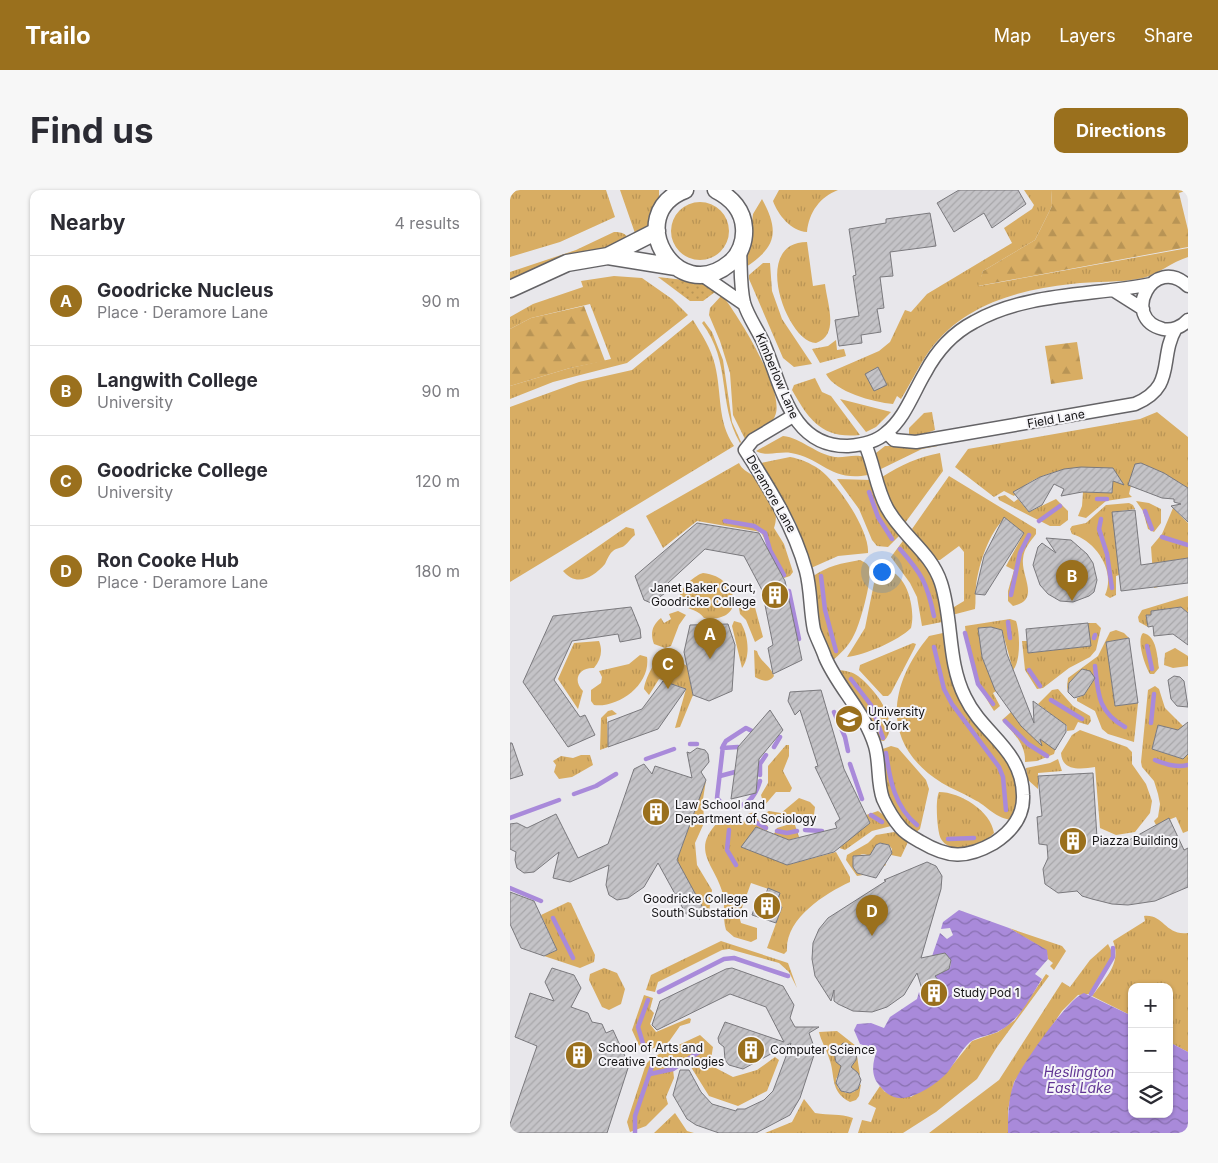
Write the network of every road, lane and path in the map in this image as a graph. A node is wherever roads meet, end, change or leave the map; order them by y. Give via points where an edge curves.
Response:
1 (663, 190) edge
2 (685, 190) edge
3 (716, 190) edge
4 (662, 210) junction
5 (657, 231) junction
6 (740, 250) junction
7 (608, 256) junction
8 (676, 267) junction
9 (702, 274) junction
10 (1184, 280) edge
11 (1151, 284) junction
12 (510, 289) edge
13 (1113, 290) junction
14 (744, 304) junction
15 (1143, 309) junction
16 (1188, 320) edge
17 (1176, 328) junction
18 (793, 416) junction
19 (887, 433) junction
20 (865, 444) junction

1 - 4 street
2 - 4 street via 673,196
3 - 6 street via 739,210 744,231
4 - 5 street
5 - 7 street
5 - 8 street via 664,255
6 - 9 street via 724,267
6 - 14 street, Kimberlow Lane
7 - 8 street
7 - 12 street via 567,263
8 - 9 street via 691,274
9 - 14 street, Kimberlow Lane
10 - 11 street, Kimberlow Lane via 1159,279
11 - 13 street, Kimberlow Lane
11 - 15 street via 1142,300
13 - 15 street
13 - 19 street, Kimberlow Lane via 1016,305 990,313 961,330 936,355 906,408
14 - 18 street, Kimberlow Lane
15 - 17 street via 1150,322 1158,327
16 - 17 street
17 - 19 street, Field Lane via 1168,346 1166,374 1162,382 1146,400 1135,404 916,442 894,440
18 - 20 street, Kimberlow Lane via 806,433 821,441 844,446
18 - 20 street, Deramore Lane via 775,433 747,449 796,538 807,573 814,630 829,666 860,712 875,746 883,799 902,830 947,855 965,854 994,843 1019,819 1023,796 1021,775 1008,749 986,728 965,698 950,649 946,601 940,581 932,562 886,507
19 - 20 street, Kimberlow Lane

